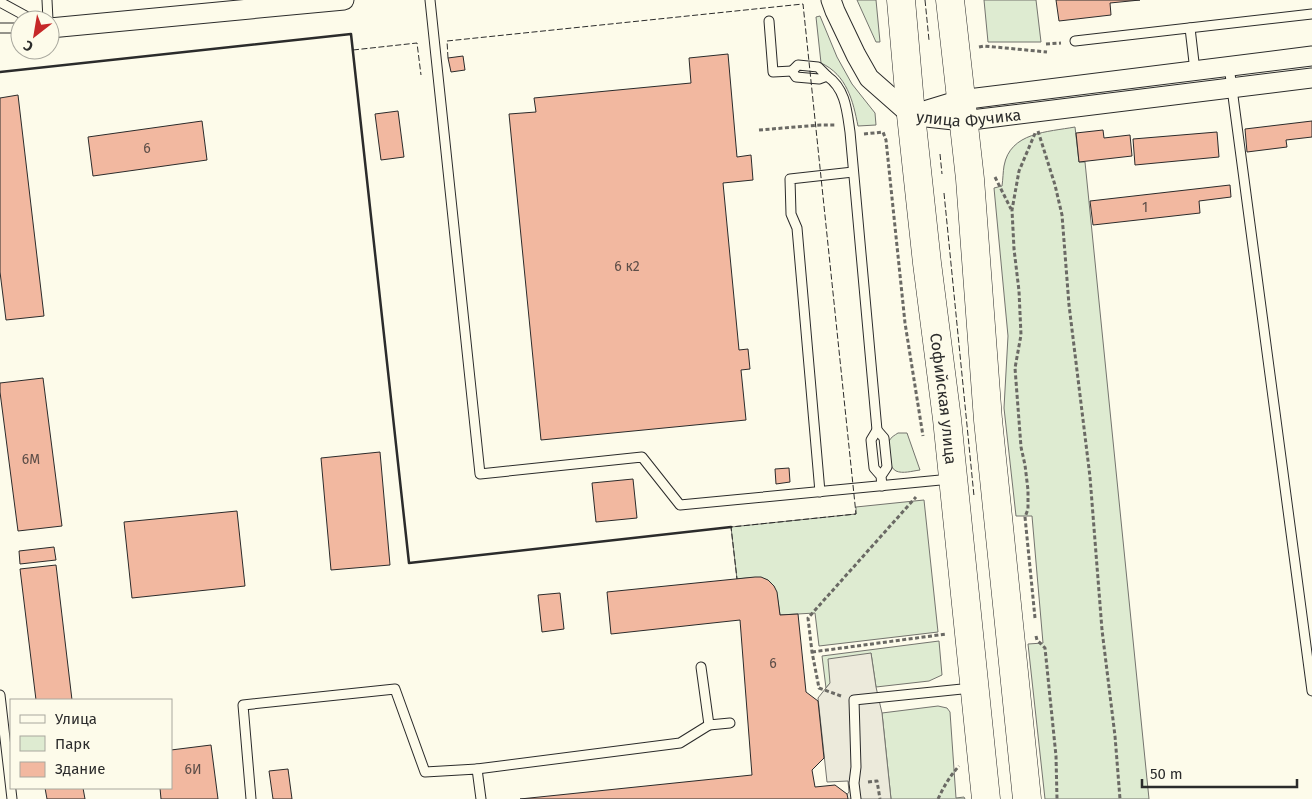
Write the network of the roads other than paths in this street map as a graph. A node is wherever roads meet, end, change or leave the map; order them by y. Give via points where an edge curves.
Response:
1 (344, 0) edge
2 (430, 0) edge
3 (831, 0) edge
4 (901, 0) edge
5 (950, 0) edge
6 (0, 2) edge
7 (15, 10) edge
8 (1312, 14) edge
9 (769, 21) dead end
10 (60, 27) edge
11 (1190, 28) junction
12 (1075, 41) dead end
13 (1312, 56) edge
14 (1229, 66) junction
15 (1195, 71) junction
16 (1312, 78) edge
17 (1231, 88) junction
18 (962, 110) junction
19 (911, 115) junction
20 (853, 172) junction
21 (942, 480) junction
22 (882, 486) junction
23 (820, 492) junction
24 (701, 667) dead end
25 (974, 688) junction
26 (1312, 691) edge
27 (0, 696) edge
28 (730, 723) dead end
29 (709, 724) junction
30 (478, 768) junction
31 (10, 782) edge
32 (251, 799) edge
33 (481, 799) edge
34 (856, 799) edge
35 (986, 799) edge
36 (1027, 799) edge

1 - 10 street
2 - 23 lane via 480,474 642,457 680,505
3 - 19 street via 869,78
4 - 19 main road, Софийская улица
5 - 18 main road
6 - 7 lane
8 - 11 lane
9 - 20 lane via 773,72 792,71 796,77 804,78 827,76 843,97
11 - 12 lane
11 - 15 lane
13 - 14 street, улица Фучика
14 - 15 street, улица Фучика
14 - 17 lane
15 - 18 street, улица Фучика
16 - 17 street, улица Фучика
17 - 18 street, улица Фучика
17 - 26 lane
18 - 19 street, улица Фучика
18 - 36 main road via 988,420
19 - 21 main road, Софийская улица via 948,419
20 - 22 lane via 877,430 884,438 887,467 881,476
20 - 23 lane via 790,178
21 - 22 lane
21 - 25 main road, Софийская улица
22 - 23 lane
24 - 29 lane
25 - 34 lane via 854,700
25 - 35 main road, Софийская улица
27 - 31 lane
28 - 29 lane
29 - 30 lane via 680,743
30 - 32 lane via 425,772 395,689 242,705
30 - 33 lane

